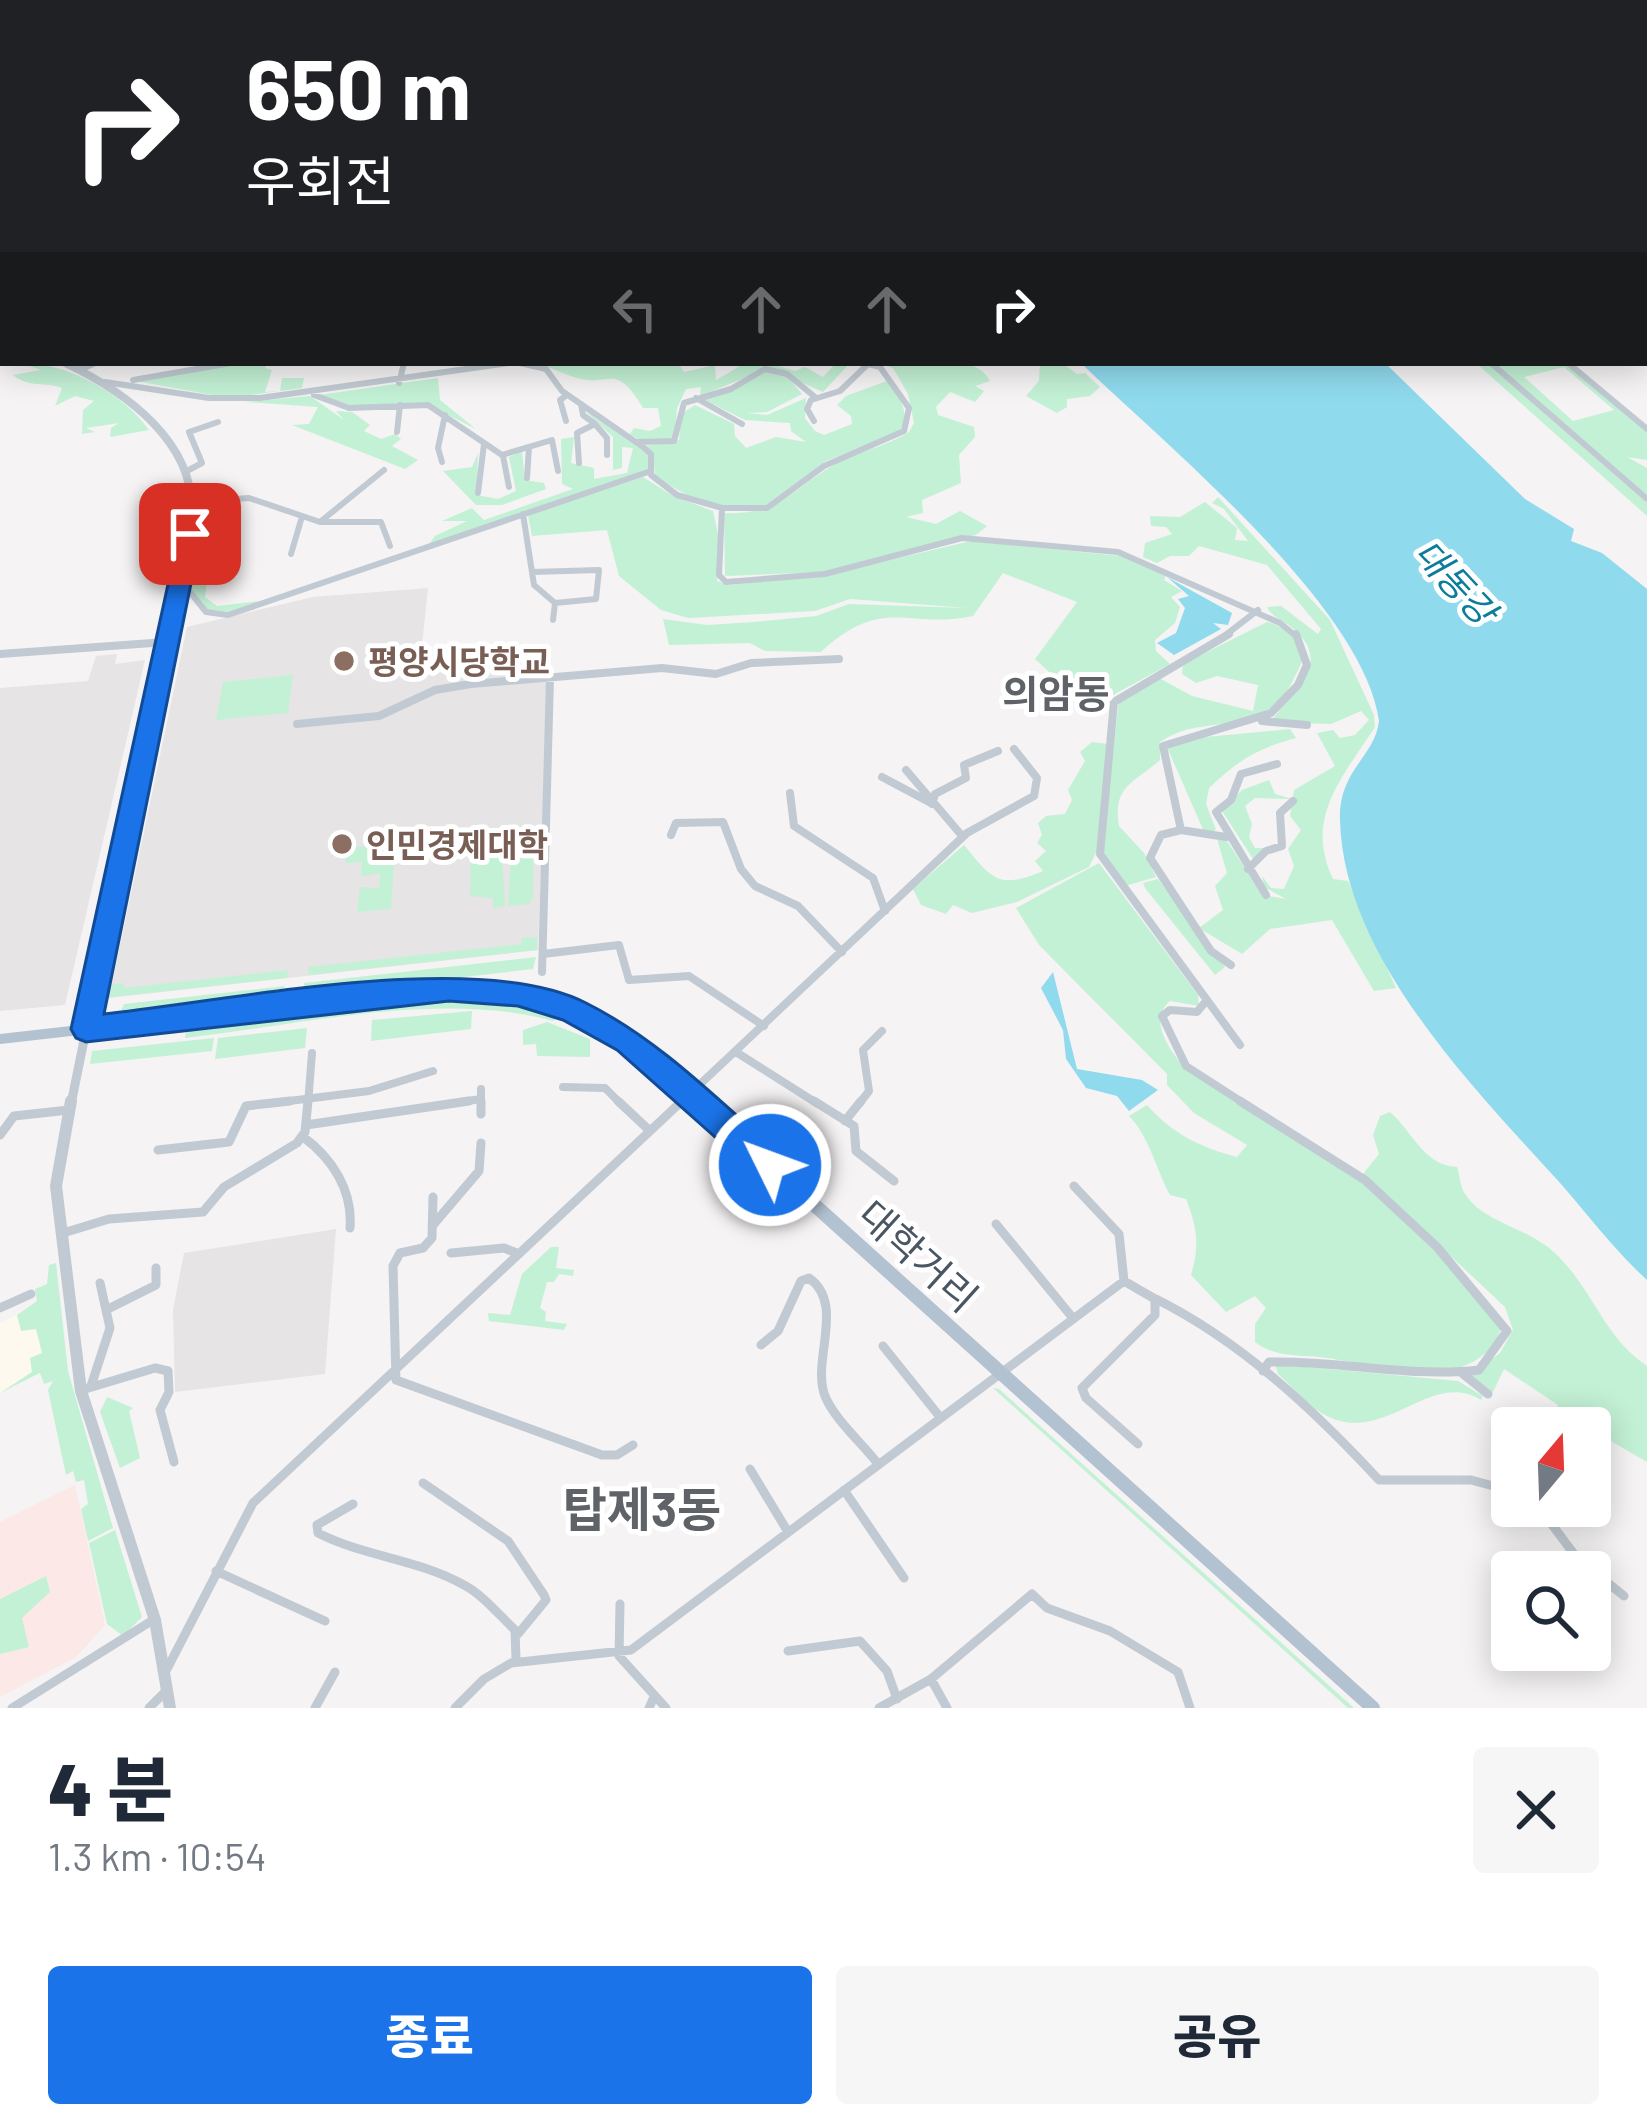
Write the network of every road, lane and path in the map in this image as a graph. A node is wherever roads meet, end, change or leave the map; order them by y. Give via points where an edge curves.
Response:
1 (71, 366) edge
2 (89, 366) edge
3 (212, 366) edge
4 (403, 366) edge
5 (472, 366) edge
6 (492, 366) edge
7 (533, 366) edge
8 (869, 366) edge
9 (876, 366) edge
10 (1494, 366) edge
11 (1572, 366) edge
12 (80, 370) junction
13 (459, 372) junction
14 (125, 380) junction
15 (105, 382) junction
16 (398, 384) junction
17 (312, 393) junction
18 (567, 395) junction
19 (814, 397) junction
20 (696, 398) junction
21 (400, 405) junction
22 (582, 409) junction
23 (445, 415) junction
24 (814, 421) dead end
25 (218, 422) dead end
26 (595, 424) junction
27 (742, 424) dead end
28 (1647, 429) edge
29 (398, 433) dead end
30 (637, 442) junction
31 (484, 443) junction
32 (529, 446) junction
33 (502, 455) junction
34 (608, 455) dead end
35 (442, 462) dead end
36 (579, 463) dead end
37 (384, 470) dead end
38 (558, 471) dead end
39 (651, 471) junction
40 (184, 472) junction
41 (527, 478) dead end
42 (509, 487) dead end
43 (478, 493) dead end
44 (1647, 499) edge
45 (190, 502) junction
46 (722, 508) junction
47 (524, 514) junction
48 (301, 520) junction
49 (320, 522) junction
50 (390, 546) dead end
51 (291, 554) dead end
52 (532, 572) junction
53 (181, 581) junction
54 (555, 603) junction
55 (1258, 610) junction
56 (554, 620) dead end
57 (167, 642) junction
58 (0, 654) edge
59 (838, 658) dead end
60 (473, 664) dead end
61 (550, 678) junction
62 (471, 684) junction
63 (1262, 722) junction
64 (297, 724) dead end
65 (1307, 725) dead end
66 (1014, 748) dead end
67 (998, 752) dead end
68 (1277, 764) dead end
69 (906, 770) dead end
70 (882, 777) dead end
71 (790, 793) dead end
72 (1293, 801) dead end
73 (932, 804) junction
74 (1181, 830) junction
75 (671, 835) dead end
76 (1226, 836) junction
77 (963, 837) junction
78 (1248, 868) junction
79 (1265, 895) dead end
80 (885, 912) junction
81 (842, 952) junction
82 (543, 954) junction
83 (1231, 965) dead end
84 (542, 972) dead end
85 (1207, 1000) junction
86 (764, 1026) junction
87 (86, 1029) junction
88 (882, 1031) dead end
89 (0, 1039) edge
90 (1240, 1045) dead end
91 (736, 1052) junction
92 (312, 1053) dead end
93 (433, 1071) dead end
94 (562, 1087) dead end
95 (689, 1093) junction
96 (308, 1100) junction
97 (69, 1110) junction
98 (481, 1114) dead end
99 (845, 1121) junction
100 (649, 1130) junction
101 (304, 1131) junction
102 (0, 1135) edge
103 (481, 1144) dead end
104 (158, 1150) dead end
105 (894, 1181) dead end
106 (1074, 1186) dead end
107 (433, 1197) dead end
108 (996, 1224) dead end
109 (432, 1226) junction
110 (350, 1228) dead end
111 (62, 1234) junction
112 (451, 1253) dead end
113 (519, 1254) junction
114 (156, 1268) dead end
115 (1124, 1281) junction
116 (100, 1283) dead end
117 (32, 1294) dead end
118 (1155, 1299) junction
119 (0, 1308) edge
120 (106, 1310) junction
121 (1072, 1317) junction
122 (761, 1346) dead end
123 (883, 1346) dead end
124 (999, 1371) junction
125 (1263, 1371) junction
126 (1462, 1373) junction
127 (392, 1374) junction
128 (86, 1389) junction
129 (1488, 1394) dead end
130 (940, 1417) junction
131 (1138, 1444) dead end
132 (633, 1445) dead end
133 (174, 1462) dead end
134 (878, 1464) junction
135 (750, 1468) dead end
136 (424, 1483) dead end
137 (1491, 1485) edge
138 (844, 1490) junction
139 (353, 1504) dead end
140 (1554, 1527) edge
141 (788, 1532) junction
142 (216, 1571) junction
143 (904, 1578) dead end
144 (1624, 1596) dead end
145 (620, 1604) dead end
146 (155, 1620) junction
147 (325, 1621) dead end
148 (517, 1636) junction
149 (788, 1651) dead end
150 (619, 1656) junction
151 (516, 1659) junction
152 (335, 1672) dead end
153 (932, 1679) junction
154 (165, 1683) junction
155 (897, 1699) junction
156 (652, 1702) edge
157 (12, 1708) edge
158 (148, 1708) edge
159 (170, 1708) edge
160 (315, 1708) edge
161 (455, 1708) edge
162 (666, 1708) edge
163 (879, 1708) edge
164 (947, 1708) edge
165 (1190, 1708) edge
166 (1373, 1708) edge

1 - 12 street
2 - 12 street
3 - 14 street
4 - 16 street
5 - 13 street
6 - 13 street
7 - 18 street via 546,369
8 - 19 street via 840,391
9 - 46 street via 893,377 910,420 898,436 836,459 767,508
10 - 44 street
11 - 28 street
12 - 15 street
13 - 16 street
14 - 15 street
14 - 17 street via 216,399
15 - 40 street via 158,424
16 - 17 street
17 - 21 street via 350,408
18 - 22 street
18 - 22 street via 560,400 566,418
19 - 20 street via 788,374 765,369
19 - 24 street via 807,410
20 - 27 street
20 - 30 street via 678,410 674,441
21 - 23 street via 428,405
21 - 29 street
22 - 26 street
22 - 30 street
23 - 31 street
23 - 35 street
25 - 40 street via 189,431 202,463
26 - 34 street via 607,437
26 - 36 street via 577,433
30 - 39 street via 650,454
31 - 33 street
31 - 43 street
32 - 33 street
32 - 38 street via 555,441
32 - 41 street
33 - 42 street
37 - 49 street
39 - 46 street via 677,495
39 - 47 street
40 - 45 street
45 - 48 street via 249,498
45 - 53 street
46 - 55 street via 719,575 726,582 794,579 946,541 987,539 1118,552
47 - 52 street
47 - 53 street via 228,615 206,612
48 - 49 street
48 - 51 street
49 - 50 street via 381,522
52 - 54 street via 537,590
52 - 54 street via 599,570 596,599
53 - 57 street
54 - 56 street
55 - 63 street via 1297,634 1308,658 1293,695
55 - 85 street via 1114,703 1102,862
57 - 58 street
57 - 87 street
59 - 61 street via 752,663 716,674 662,668
60 - 62 street
61 - 62 street
61 - 82 street
62 - 64 street via 374,717
63 - 65 street
63 - 74 street via 1165,743
66 - 77 street via 1033,769 1038,791
67 - 73 street via 964,765 966,778 935,794
68 - 76 street via 1239,776 1216,812
69 - 73 street
70 - 73 street
71 - 80 street via 794,826 873,878
72 - 78 street via 1280,813 1282,846
73 - 77 street
74 - 76 street
74 - 83 street via 1161,836 1150,858 1211,951
75 - 81 street via 676,823 723,822 755,886 798,906
76 - 78 street
77 - 80 street
78 - 79 street
80 - 81 street
81 - 86 street
82 - 84 street
82 - 86 street via 619,945 629,980 688,976
85 - 90 street
85 - 126 street via 1197,1012 1162,1016 1186,1066 1365,1180 1504,1324 1496,1351 1479,1370
86 - 91 street
87 - 89 main road, 대학거리
87 - 95 main road, 대학거리 via 383,994 487,990 590,1018
87 - 97 street
88 - 99 street via 863,1050 869,1091
91 - 95 street
91 - 99 street
92 - 96 street
93 - 96 street
94 - 100 street via 605,1088
95 - 100 street
95 - 124 main road, 대학거리
96 - 101 street
96 - 104 street via 246,1106 229,1142
97 - 102 street via 14,1116
97 - 111 street via 56,1186
98 - 101 street via 480,1094
99 - 105 street via 854,1126 856,1151
100 - 113 street
101 - 110 street via 329,1155 349,1201
101 - 111 street via 285,1154 224,1187 203,1212 109,1219
103 - 109 street via 479,1172 448,1217
106 - 115 street via 1119,1234
107 - 109 street
108 - 121 street
109 - 127 street via 428,1244 400,1253 394,1266
111 - 128 street
112 - 113 street
113 - 127 street
114 - 120 street via 156,1286
115 - 118 street
115 - 121 street
116 - 120 street
117 - 119 street
118 - 125 street
118 - 131 street via 1155,1316 1082,1388
120 - 128 street via 110,1331
121 - 124 street
122 - 134 street via 778,1331 800,1281 820,1285 824,1395
123 - 130 street
124 - 130 street
124 - 166 main road, 대학거리
125 - 126 street via 1269,1362 1300,1360 1376,1374
125 - 137 street via 1379,1480
126 - 129 street
127 - 132 street via 403,1385 602,1455
127 - 142 street via 253,1503
128 - 133 street via 168,1371 160,1410
128 - 146 street
130 - 134 street
134 - 138 street
135 - 141 street
136 - 148 street via 508,1541 544,1595
138 - 141 street
138 - 143 street
139 - 148 street via 317,1525 318,1533 468,1586
140 - 144 street
141 - 150 street
142 - 147 street
142 - 154 street
145 - 150 street
146 - 154 street
146 - 157 street
148 - 151 street
149 - 155 street via 860,1641
150 - 151 street
150 - 156 street
151 - 161 street via 483,1677
152 - 160 street
153 - 155 street
153 - 164 street
153 - 165 street via 1032,1594 1178,1672
154 - 158 street
154 - 159 street
155 - 163 street
156 - 162 street

